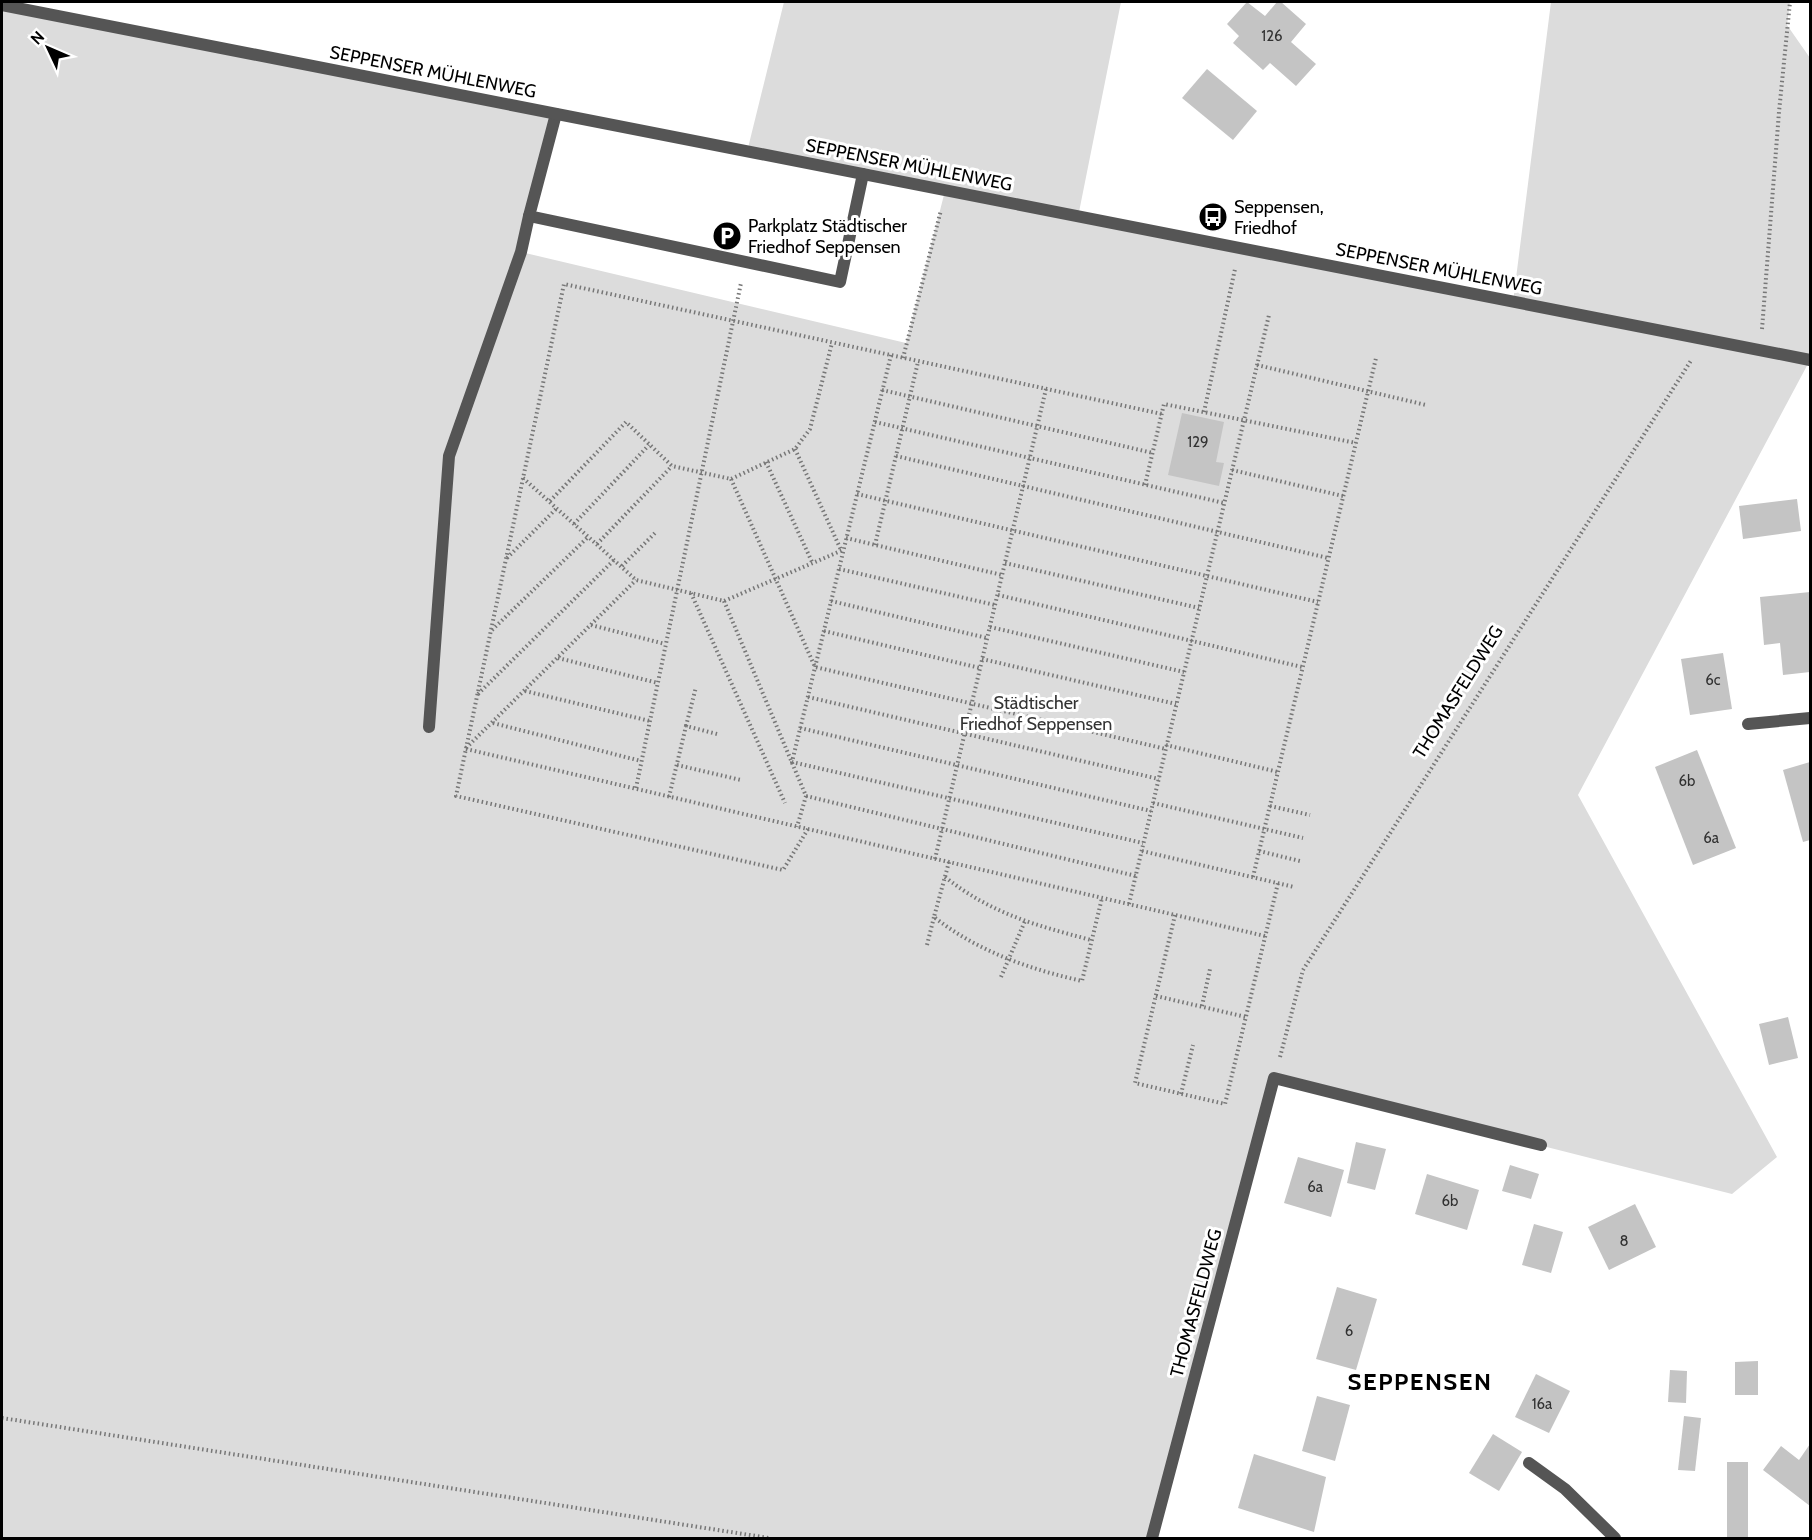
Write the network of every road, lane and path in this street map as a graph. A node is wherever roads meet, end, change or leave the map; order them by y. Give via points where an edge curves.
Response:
1 (1790, 2) edge
2 (2, 5) edge
3 (556, 114) junction
4 (863, 174) junction
5 (946, 190) junction
6 (529, 216) junction
7 (1240, 248) junction
8 (745, 262) junction
9 (1269, 315) dead end
10 (733, 322) junction
11 (1704, 340) junction
12 (832, 343) junction
13 (1760, 350) junction
14 (891, 356) junction
15 (903, 358) junction
16 (1376, 358) dead end
17 (1810, 360) edge
18 (918, 362) junction
19 (1257, 365) junction
20 (1046, 389) junction
21 (882, 390) junction
22 (1368, 391) junction
23 (910, 396) junction
24 (1426, 405) dead end
25 (1204, 412) junction
26 (1162, 414) junction
27 (1244, 420) junction
28 (875, 422) junction
29 (1037, 426) junction
30 (902, 428) junction
31 (1356, 443) junction
32 (650, 445) junction
33 (795, 449) junction
34 (1153, 453) junction
35 (896, 456) junction
36 (1030, 458) junction
37 (766, 462) junction
38 (672, 466) junction
39 (1232, 470) junction
40 (701, 472) junction
41 (523, 478) junction
42 (731, 478) junction
43 (1145, 485) junction
44 (1023, 486) junction
45 (857, 494) junction
46 (1343, 496) junction
47 (550, 501) junction
48 (885, 501) junction
49 (1224, 503) junction
50 (557, 508) junction
51 (574, 524) junction
52 (1013, 531) junction
53 (656, 532) dead end
54 (1218, 532) junction
55 (588, 537) junction
56 (846, 538) junction
57 (597, 544) junction
58 (875, 545) junction
59 (842, 550) junction
60 (1328, 558) junction
61 (506, 559) junction
62 (614, 560) junction
63 (812, 562) junction
64 (1005, 563) junction
65 (621, 567) junction
66 (839, 568) junction
67 (1002, 575) junction
68 (1207, 576) junction
69 (776, 578) junction
70 (636, 579) junction
71 (677, 590) junction
72 (690, 593) junction
73 (998, 595) junction
74 (724, 601) junction
75 (831, 601) junction
76 (1318, 602) junction
77 (995, 605) junction
78 (1199, 608) junction
79 (591, 625) junction
80 (990, 627) junction
81 (491, 631) junction
82 (824, 632) junction
83 (987, 638) junction
84 (1191, 641) junction
85 (666, 645) junction
86 (558, 657) junction
87 (982, 659) junction
88 (815, 667) junction
89 (1302, 667) junction
90 (980, 668) junction
91 (1184, 672) junction
92 (658, 683) junction
93 (696, 687) dead end
94 (524, 690) junction
95 (477, 695) junction
96 (808, 697) junction
97 (972, 704) junction
98 (1176, 704) junction
99 (1810, 718) edge
100 (650, 722) junction
101 (492, 723) junction
102 (1748, 724) dead end
103 (686, 726) junction
104 (429, 727) dead end
105 (800, 728) junction
106 (717, 734) dead end
107 (965, 734) junction
108 (1166, 747) junction
109 (466, 749) junction
110 (641, 760) junction
111 (792, 762) junction
112 (677, 765) junction
113 (957, 766) junction
114 (1278, 772) junction
115 (1159, 779) junction
116 (741, 780) dead end
117 (636, 788) junction
118 (806, 796) junction
119 (669, 797) junction
120 (949, 799) junction
121 (785, 803) dead end
122 (1153, 803) junction
123 (1270, 806) junction
124 (1151, 811) junction
125 (1310, 815) dead end
126 (797, 827) junction
127 (808, 829) junction
128 (942, 829) junction
129 (1264, 829) junction
130 (1303, 838) dead end
131 (1143, 843) junction
132 (1142, 851) junction
133 (1259, 851) junction
134 (935, 859) junction
135 (1300, 861) dead end
136 (949, 862) junction
137 (1136, 876) junction
138 (945, 877) junction
139 (1253, 877) junction
140 (1278, 883) junction
141 (1294, 887) dead end
142 (1102, 898) junction
143 (1129, 904) junction
144 (1175, 915) junction
145 (934, 917) junction
146 (1025, 921) junction
147 (1265, 936) junction
148 (1092, 940) junction
149 (927, 945) dead end
150 (1009, 959) junction
151 (1210, 969) dead end
152 (1001, 977) dead end
153 (1156, 996) junction
154 (1202, 1006) junction
155 (1246, 1017) junction
156 (1193, 1045) dead end
157 (1274, 1078) junction
158 (1181, 1094) junction
159 (1541, 1145) dead end
160 (2, 1418) edge
161 (1529, 1463) dead end
162 (769, 1539) edge
163 (1152, 1539) edge
164 (1614, 1539) edge

1 - 13 path
2 - 3 street, SEPPENSER MÜHLENWEG
3 - 4 street, SEPPENSER MÜHLENWEG
3 - 6 street
4 - 5 street, SEPPENSER MÜHLENWEG
4 - 8 street via 840,282
5 - 7 street, SEPPENSER MÜHLENWEG
5 - 15 path
6 - 8 street
6 - 104 street via 521,252 450,456
7 - 11 street, SEPPENSER MÜHLENWEG
7 - 25 path
8 - 10 path
9 - 19 path
10 - 12 path
10 - 40 path
10 - 41 path via 564,284
11 - 13 street, SEPPENSER MÜHLENWEG
11 - 157 path, THOMASFELDWEG via 1303,970
12 - 14 path
12 - 33 path via 810,429
13 - 17 street, SEPPENSER MÜHLENWEG
14 - 15 path
14 - 21 path
15 - 18 path
16 - 22 path
18 - 20 path
18 - 23 path
19 - 22 path
19 - 27 path
20 - 26 path
20 - 29 path
21 - 23 path
21 - 28 path
22 - 24 path
22 - 31 path
23 - 29 path
23 - 30 path
25 - 26 path via 1164,404
25 - 27 path
26 - 34 path
27 - 31 path
27 - 39 path
28 - 30 path
28 - 45 path
29 - 34 path
29 - 36 path
30 - 35 path
30 - 36 path
31 - 46 path
32 - 38 path
32 - 47 path via 626,422
32 - 51 path
33 - 37 path
33 - 59 path
34 - 43 path
35 - 44 path
35 - 48 path
36 - 43 path
36 - 44 path
37 - 42 path
37 - 63 path
38 - 40 path
38 - 57 path
39 - 46 path
39 - 49 path
40 - 42 path
40 - 71 path
41 - 47 path
41 - 61 path
42 - 69 path
43 - 49 path
44 - 52 path
44 - 54 path
45 - 48 path
45 - 56 path
46 - 60 path
47 - 50 path
48 - 52 path
48 - 58 path
49 - 54 path
50 - 51 path
50 - 61 path
51 - 55 path
52 - 64 path
52 - 68 path
53 - 65 path
54 - 60 path
54 - 68 path
55 - 57 path
55 - 81 path
56 - 58 path
56 - 59 path
57 - 62 path
58 - 67 path
59 - 63 path
59 - 66 path
60 - 76 path
61 - 81 path
62 - 65 path
62 - 95 path
63 - 69 path
64 - 67 path
64 - 78 path
65 - 70 path
66 - 75 path
66 - 77 path
67 - 73 path
68 - 76 path
68 - 78 path
69 - 74 path
69 - 88 path
70 - 71 path
70 - 79 path
71 - 72 path
71 - 85 path
72 - 74 path
72 - 121 path
73 - 77 path
73 - 84 path
74 - 111 path
75 - 82 path
75 - 83 path
76 - 89 path
77 - 80 path
78 - 84 path
79 - 85 path
79 - 86 path
80 - 83 path
80 - 91 path
81 - 95 path
82 - 88 path
82 - 90 path
83 - 87 path
84 - 89 path
84 - 91 path
85 - 92 path
86 - 92 path
86 - 94 path
87 - 90 path
87 - 98 path
88 - 96 path
88 - 97 path
89 - 114 path
90 - 97 path
91 - 98 path
92 - 100 path
93 - 103 path
94 - 100 path
94 - 101 path
95 - 109 path
96 - 105 path
96 - 107 path
97 - 107 path
97 - 108 path
98 - 108 path
99 - 102 street
100 - 110 path
101 - 109 path
101 - 110 path
103 - 106 path
103 - 112 path
105 - 111 path
105 - 113 path
107 - 113 path
107 - 115 path
108 - 114 path
108 - 115 path
109 - 117 path
109 - 127 path via 456,796 783,870
110 - 117 path
111 - 118 path
111 - 120 path
112 - 116 path
112 - 119 path
113 - 120 path
113 - 124 path
114 - 123 path
115 - 122 path
117 - 119 path
118 - 126 path
118 - 128 path
119 - 126 path
120 - 128 path
120 - 131 path
122 - 124 path
122 - 129 path
123 - 125 path
123 - 129 path
124 - 131 path
126 - 127 path
127 - 134 path
128 - 134 path
128 - 137 path
129 - 130 path
129 - 133 path
131 - 132 path
132 - 137 path
132 - 139 path
133 - 135 path
133 - 139 path
134 - 136 path
136 - 138 path
136 - 142 path
137 - 143 path
138 - 145 path
138 - 146 path via 985,904
139 - 140 path
140 - 141 path
140 - 147 path
142 - 143 path
142 - 148 path
143 - 144 path
144 - 147 path
144 - 153 path
145 - 149 path
145 - 150 path via 973,943
146 - 148 path
146 - 150 path
147 - 155 path
148 - 150 path via 1082,981 1045,973
150 - 152 path
151 - 154 path
153 - 154 path
153 - 158 path via 1135,1083
154 - 155 path
155 - 158 path via 1226,1104
156 - 158 path
157 - 159 street
157 - 163 street, THOMASFELDWEG
160 - 162 path
161 - 164 street via 1565,1489

